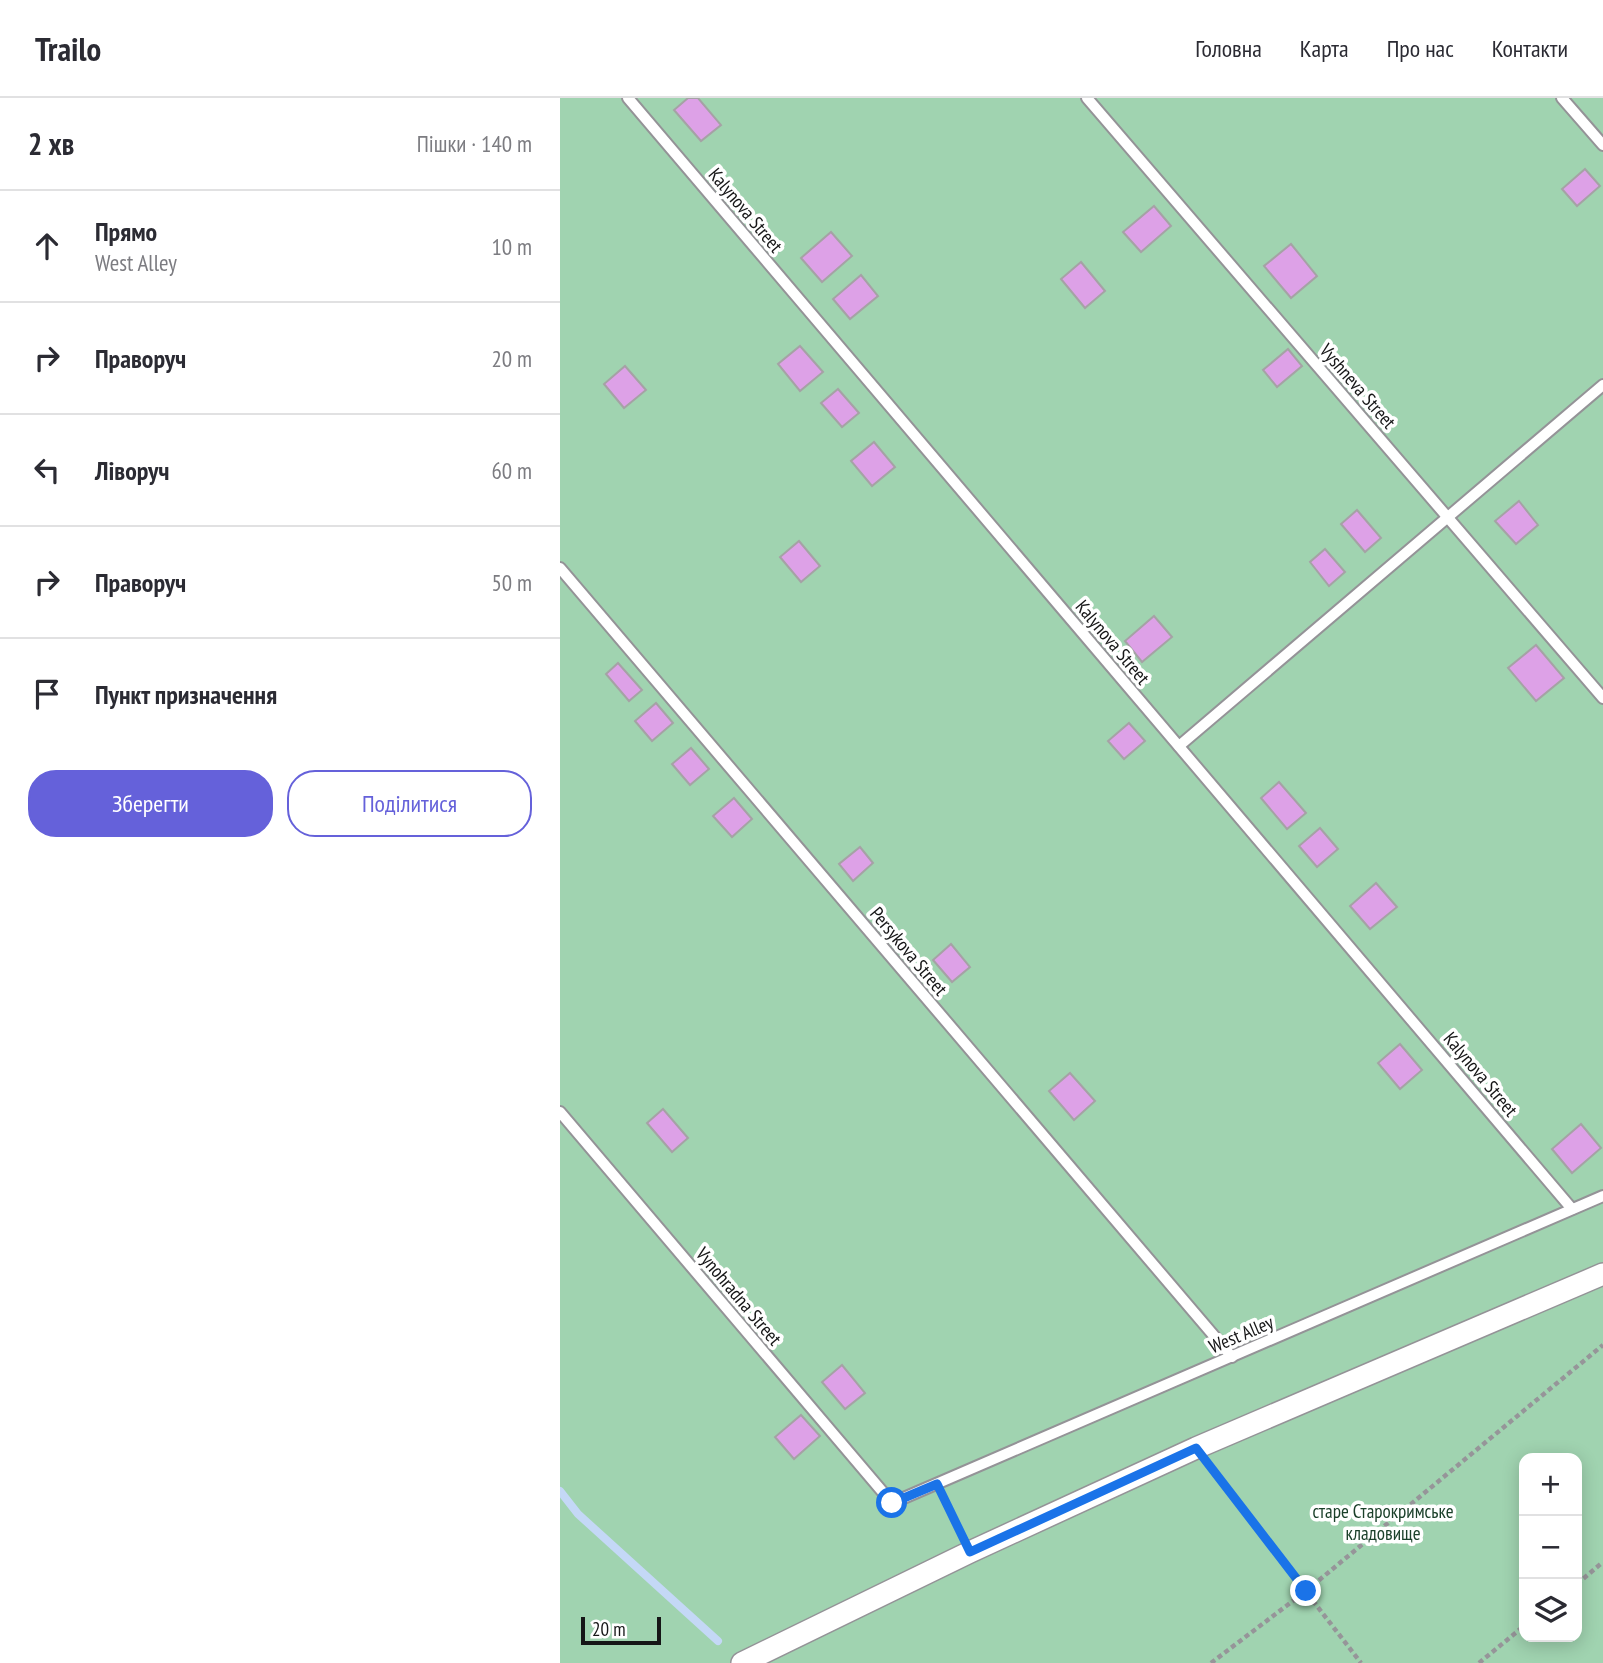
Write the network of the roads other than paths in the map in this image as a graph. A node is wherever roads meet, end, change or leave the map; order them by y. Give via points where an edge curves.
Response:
1 (628, 98) edge
2 (1087, 98) edge
3 (1562, 98) edge
4 (1603, 145) edge
5 (1603, 385) edge
6 (1447, 516) junction
7 (560, 568) edge
8 (1603, 698) edge
9 (1179, 746) junction
10 (560, 1112) edge
11 (1603, 1196) edge
12 (1573, 1209) junction
13 (1603, 1274) edge
14 (1232, 1357) junction
15 (892, 1503) joint
16 (742, 1663) edge

1 - 9 lane, Kalynova Street
2 - 6 lane, Vyshneva Street
3 - 4 lane
5 - 6 lane
6 - 8 lane, Vyshneva Street
6 - 9 lane
7 - 14 lane, Persykova Street
9 - 12 lane, Kalynova Street
10 - 15 lane, Vynohradna Street
11 - 12 lane, West Alley
12 - 14 lane, West Alley
13 - 16 street via 1196,1448
14 - 15 lane, West Alley

